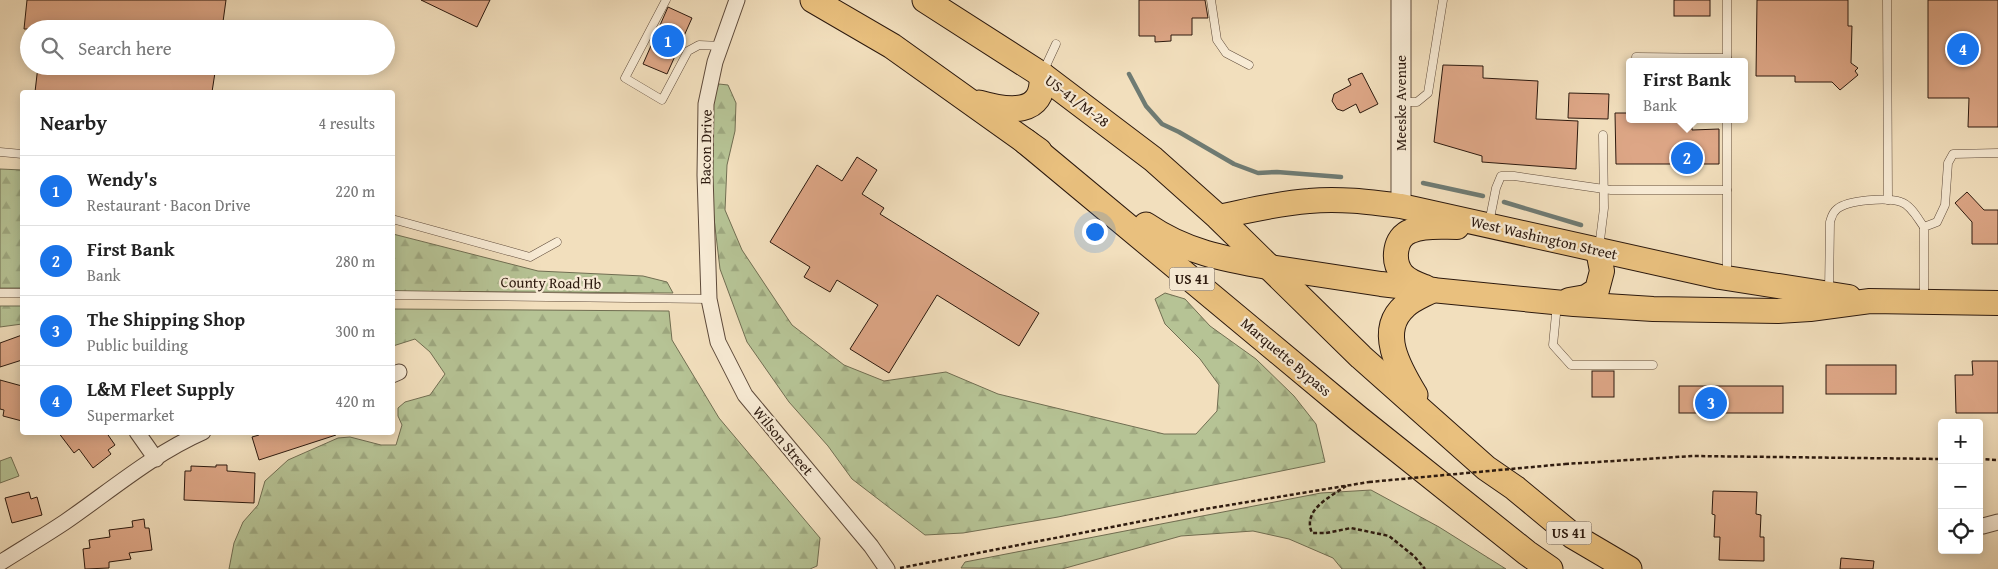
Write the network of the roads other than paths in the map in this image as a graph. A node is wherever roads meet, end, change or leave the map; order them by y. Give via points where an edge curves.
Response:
1 (666, 0) edge
2 (738, 0) edge
3 (812, 0) edge
4 (925, 0) edge
5 (1210, 0) edge
6 (1401, 0) edge
7 (1444, 0) edge
8 (1727, 0) edge
9 (1887, 0) edge
10 (1056, 44) dead end
11 (721, 46) junction
12 (1636, 57) dead end
13 (1666, 58) edge
14 (1727, 58) edge
15 (1249, 64) dead end
16 (1042, 75) junction
17 (967, 99) junction
18 (1401, 102) junction
19 (1727, 123) edge
20 (1603, 135) dead end
21 (1025, 141) junction
22 (0, 152) edge
23 (1998, 153) edge
24 (20, 154) edge
25 (1602, 189) junction
26 (1727, 190) junction
27 (1888, 200) junction
28 (1401, 206) junction
29 (1218, 217) junction
30 (395, 220) edge
31 (1488, 226) junction
32 (1924, 227) junction
33 (557, 242) dead end
34 (1598, 250) junction
35 (1270, 267) junction
36 (1727, 278) junction
37 (1432, 290) junction
38 (0, 293) edge
39 (20, 293) edge
40 (1829, 294) junction
41 (395, 295) edge
42 (709, 298) junction
43 (1870, 301) junction
44 (1557, 302) junction
45 (1924, 302) junction
46 (1998, 303) edge
47 (1653, 364) dead end
48 (1423, 411) junction
49 (139, 435) edge
50 (196, 435) edge
51 (156, 459) junction
52 (1998, 522) edge
53 (1983, 526) dead end
54 (0, 563) edge
55 (887, 569) edge
56 (1550, 569) edge
57 (1629, 569) edge

1 - 11 lane via 625,78 662,100 688,51 699,44
2 - 11 street, Bacon Drive
3 - 17 highway, US 41 via 892,46
4 - 16 highway, US-41/M-28 / US 41
5 - 15 lane via 1217,40 1226,52
6 - 18 street, Meeske Avenue
7 - 18 lane via 1428,93 1417,102
8 - 14 lane
9 - 27 lane
10 - 16 lane
11 - 42 street, Bacon Drive via 706,104
12 - 13 lane
16 - 17 highway via 1040,95 1027,107 1007,110
16 - 29 highway, US-41/M-28 / US 41 via 1153,159
17 - 21 highway, US 41
18 - 28 street, Meeske Avenue
19 - 26 lane
20 - 25 lane
21 - 35 highway via 1164,238 1224,259
21 - 56 highway, Marquette Bypass / US 41 via 1358,418
22 - 24 lane
23 - 32 lane via 1953,154 1948,163 1945,205 1937,222
25 - 26 lane
25 - 31 lane via 1501,176
25 - 34 lane via 1604,208
26 - 36 lane
27 - 32 lane via 1903,202
27 - 40 lane via 1851,202 1832,213
28 - 29 main road, West Washington Street via 1355,200 1310,200
28 - 31 main road, West Washington Street
29 - 35 highway, US 41
30 - 33 lane via 530,257
31 - 34 main road, West Washington Street
31 - 37 main road via 1418,228 1403,236 1396,257 1402,273 1409,280
32 - 45 lane
34 - 36 main road, West Washington Street
34 - 44 main road via 1602,271 1597,290 1586,297
35 - 37 main road, West Washington Street
35 - 48 highway, US 41 via 1361,357
36 - 40 main road, West Washington Street
37 - 44 main road, West Washington Street
37 - 48 highway via 1399,311 1391,336 1397,363
38 - 39 lane
40 - 43 main road, West Washington Street
41 - 42 lane, County Road Hb
42 - 55 street, Wilson Street via 718,342 745,395
43 - 44 main road, West Washington Street via 1778,311 1698,311
43 - 45 main road, West Washington Street
44 - 47 lane via 1553,345 1571,366
45 - 46 main road, West Washington Street
48 - 57 highway, US 41 via 1486,468 1516,488 1573,536
49 - 51 street
50 - 51 street
51 - 54 street
52 - 53 street

